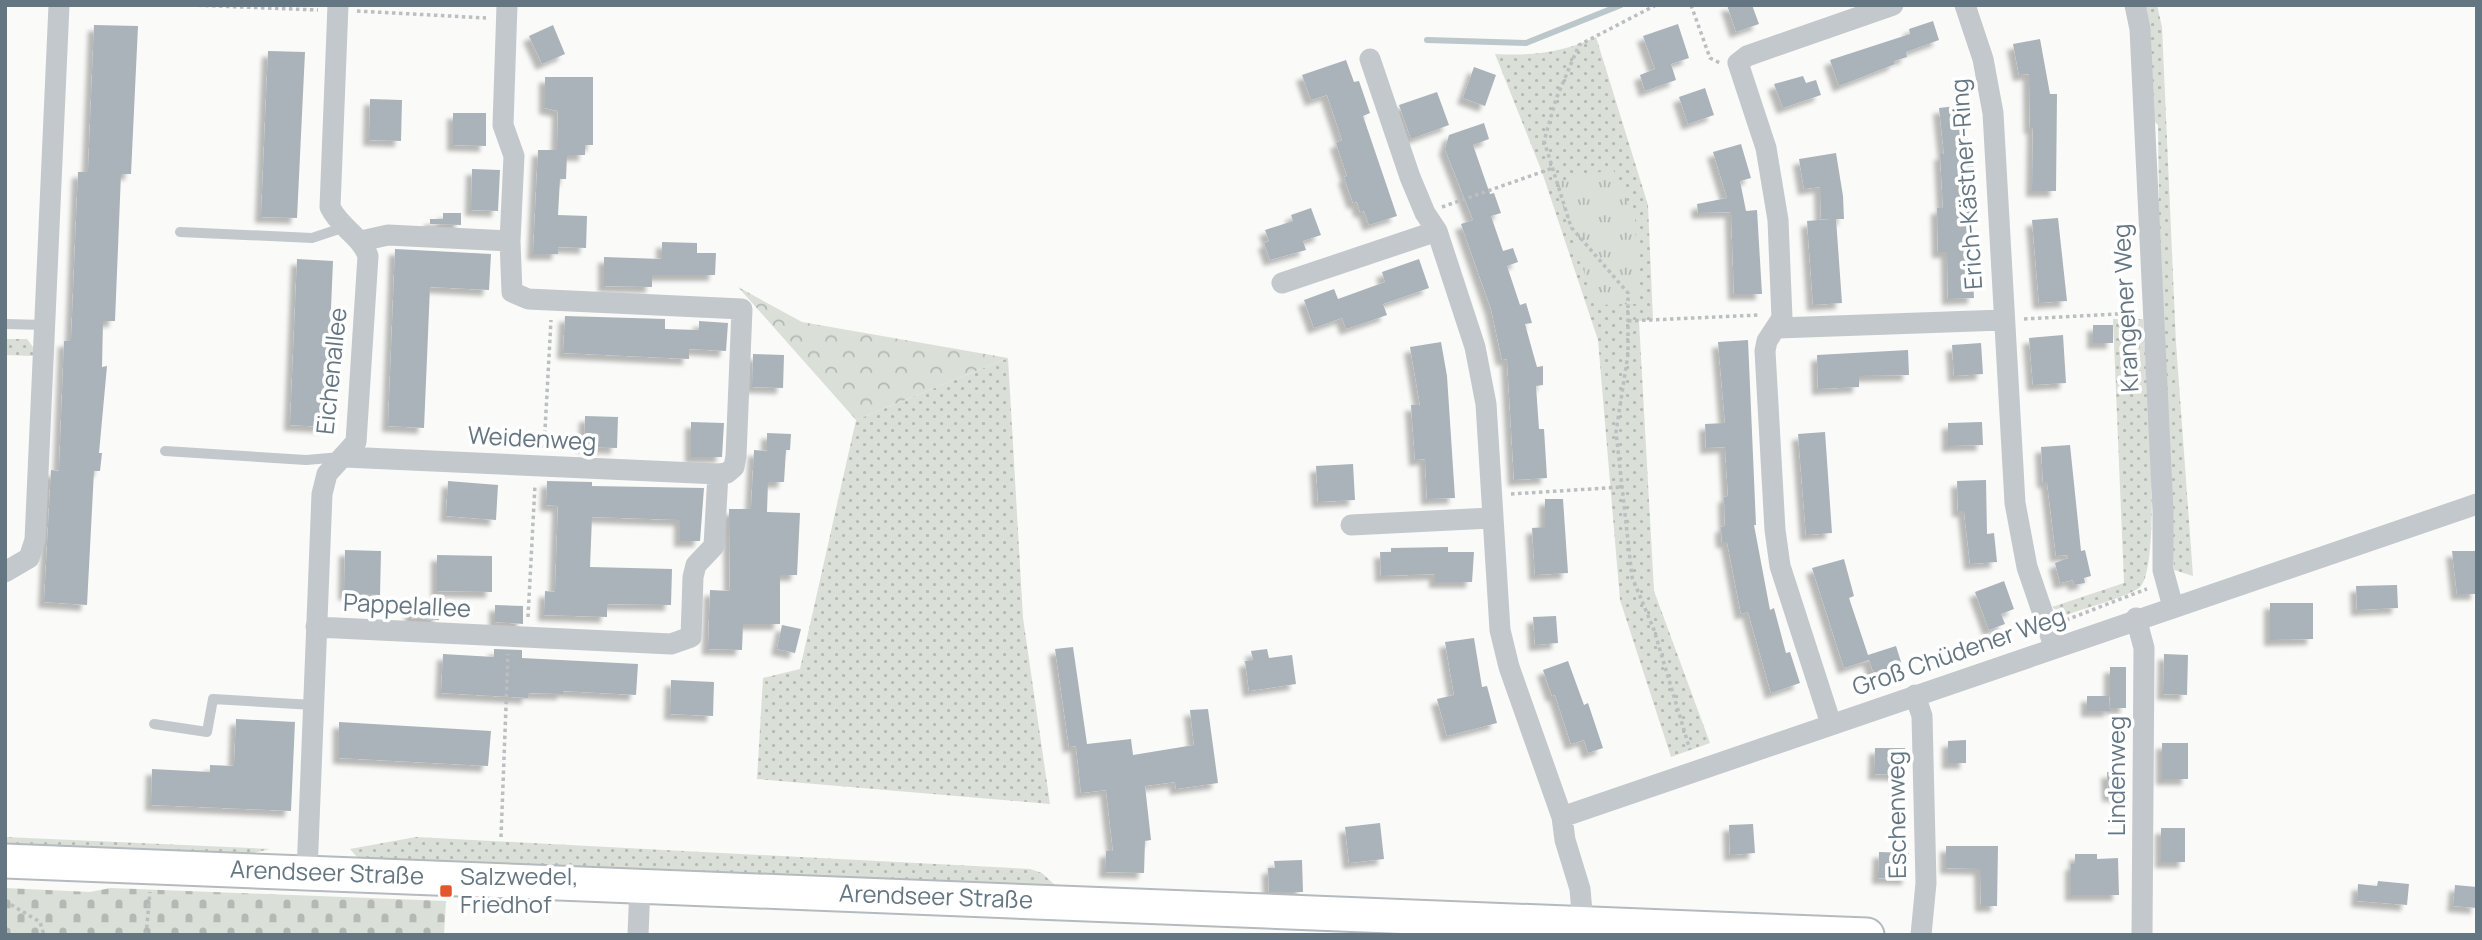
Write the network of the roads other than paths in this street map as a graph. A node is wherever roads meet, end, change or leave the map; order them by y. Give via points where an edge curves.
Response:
1 (59, 5) edge
2 (338, 5) edge
3 (507, 5) edge
4 (1893, 5) edge
5 (1965, 5) edge
6 (2135, 5) edge
7 (1370, 59) dead end
8 (342, 228) junction
9 (1437, 231) junction
10 (180, 232) dead end
11 (361, 241) junction
12 (510, 241) junction
13 (1282, 283) dead end
14 (2003, 320) junction
15 (1780, 321) junction
16 (5, 324) edge
17 (45, 325) junction
18 (165, 452) dead end
19 (344, 457) junction
20 (718, 474) junction
21 (2477, 504) edge
22 (1491, 518) junction
23 (1351, 525) dead end
24 (5, 572) edge
25 (2173, 607) junction
26 (2136, 618) junction
27 (316, 628) junction
28 (2051, 637) junction
29 (1915, 695) junction
30 (313, 705) junction
31 (1831, 723) junction
32 (153, 724) dead end
33 (1562, 817) junction
34 (5, 861) edge
35 (307, 873) junction
36 (640, 885) junction
37 (1584, 929) edge
38 (638, 935) edge
39 (1867, 935) edge
40 (1921, 935) edge
41 (2142, 935) edge

1 - 17 street
2 - 8 street via 329,194 330,207
3 - 12 street via 503,125 514,156
4 - 15 street via 1738,63 1771,169 1778,220
5 - 14 street, Erich-Kästner-Ring via 1983,59 1993,113
6 - 25 street, Krangener Weg via 2140,29 2165,582
7 - 9 street via 1425,213
8 - 10 lane via 312,238
8 - 11 street
9 - 13 street
9 - 22 street via 1475,347 1486,404
11 - 12 street via 387,235
11 - 19 street, Eichenallee via 368,256 359,418 356,442
12 - 20 street via 512,292 519,297 742,309 736,456 734,467
14 - 15 street, Erich-Kästner-Ring
14 - 28 street, Erich-Kästner-Ring via 2015,503 2027,567
15 - 31 street via 1765,351 1775,530 1780,566
16 - 17 lane
17 - 24 street via 35,540 29,558
18 - 19 lane via 306,460
19 - 20 street, Weidenweg
19 - 27 street, Eichenallee via 327,474 322,494
20 - 27 street, Pappelallee via 714,546 696,565 693,577 691,637 671,644
21 - 25 street, Groß Chüdener Weg
22 - 23 street
22 - 33 street via 1503,646
25 - 26 street, Groß Chüdener Weg
26 - 28 street, Groß Chüdener Weg
26 - 41 street, Lindenweg via 2144,648
27 - 30 street, Eichenallee
28 - 29 street, Groß Chüdener Weg
29 - 31 street, Groß Chüdener Weg
29 - 40 street, Eschenweg via 1922,716 1926,883
30 - 32 lane via 213,699 207,732
30 - 35 street, Eichenallee
31 - 33 street, Groß Chüdener Weg
33 - 37 street via 1580,889
34 - 35 main road, Arendseer Straße
35 - 36 main road, Arendseer Straße
36 - 37 main road, Arendseer Straße
36 - 38 street
37 - 39 main road, Arendseer Straße

